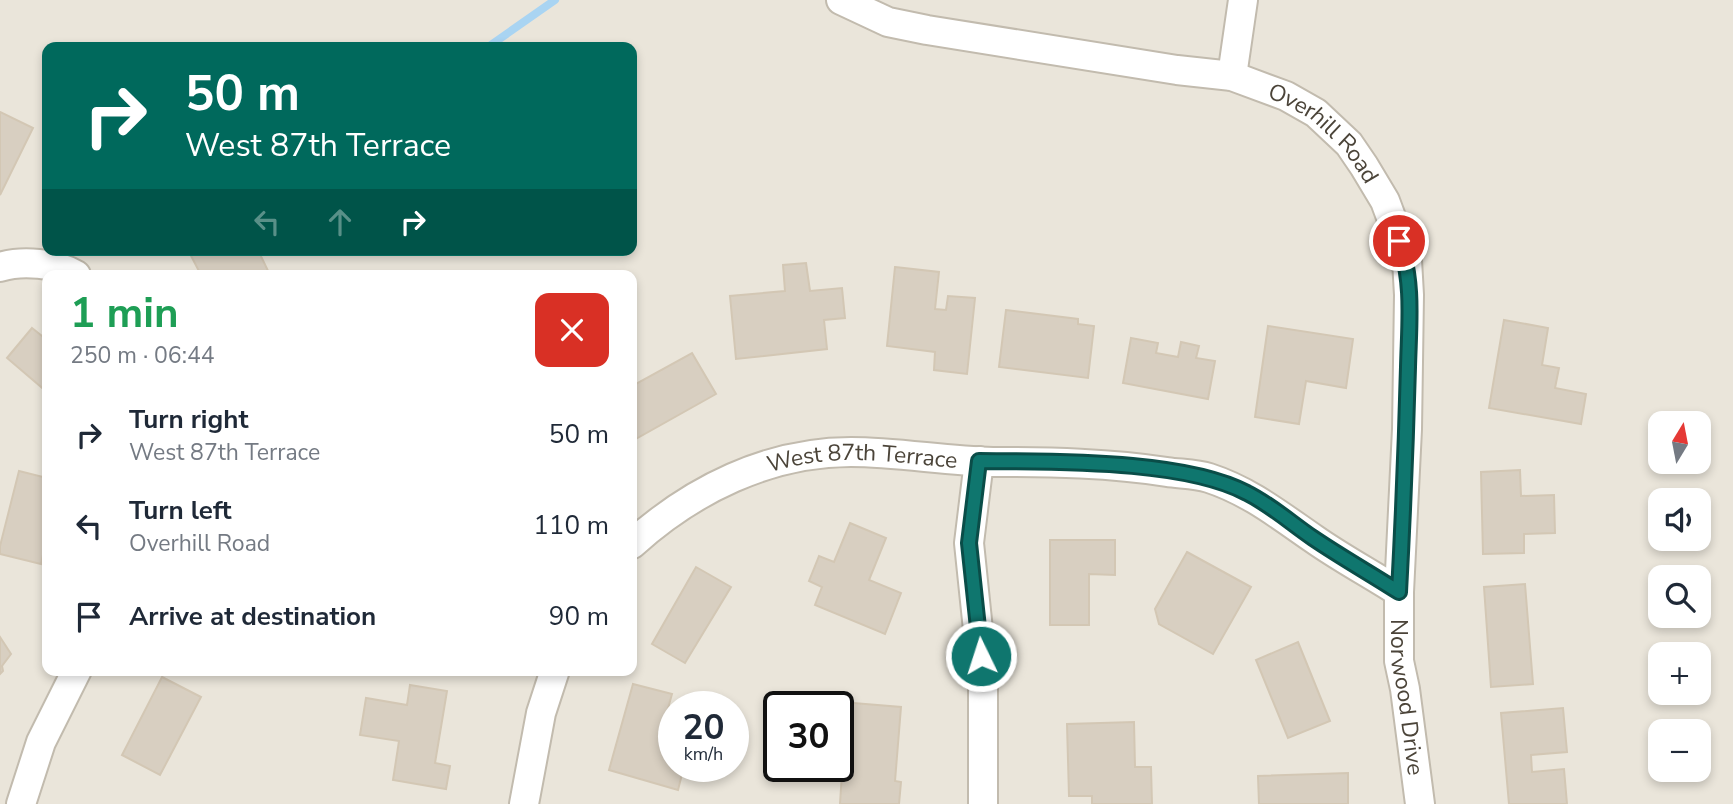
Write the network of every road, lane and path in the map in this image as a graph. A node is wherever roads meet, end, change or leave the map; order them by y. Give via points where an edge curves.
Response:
1 (841, 0) edge
2 (1243, 0) edge
3 (1233, 76) junction
4 (0, 267) edge
5 (59, 270) edge
6 (979, 461) junction
7 (637, 540) edge
8 (1399, 592) junction
9 (74, 676) edge
10 (553, 676) edge
11 (14, 800) edge
12 (524, 804) edge
13 (983, 804) edge
14 (1420, 804) edge

1 - 3 street, Overhill Road via 888,22 927,30
2 - 3 street
3 - 8 street, Overhill Road via 1286,96 1315,113 1349,144 1385,201 1406,260 1407,429
4 - 5 street via 39,264
6 - 7 street, West 87th Terrace via 879,453 804,455 761,466 701,492
6 - 8 street, West 87th Terrace via 1143,468 1207,477 1247,492
6 - 13 street via 969,543 983,678
8 - 14 street, Norwood Drive via 1399,662
9 - 11 street
10 - 12 street via 541,713

